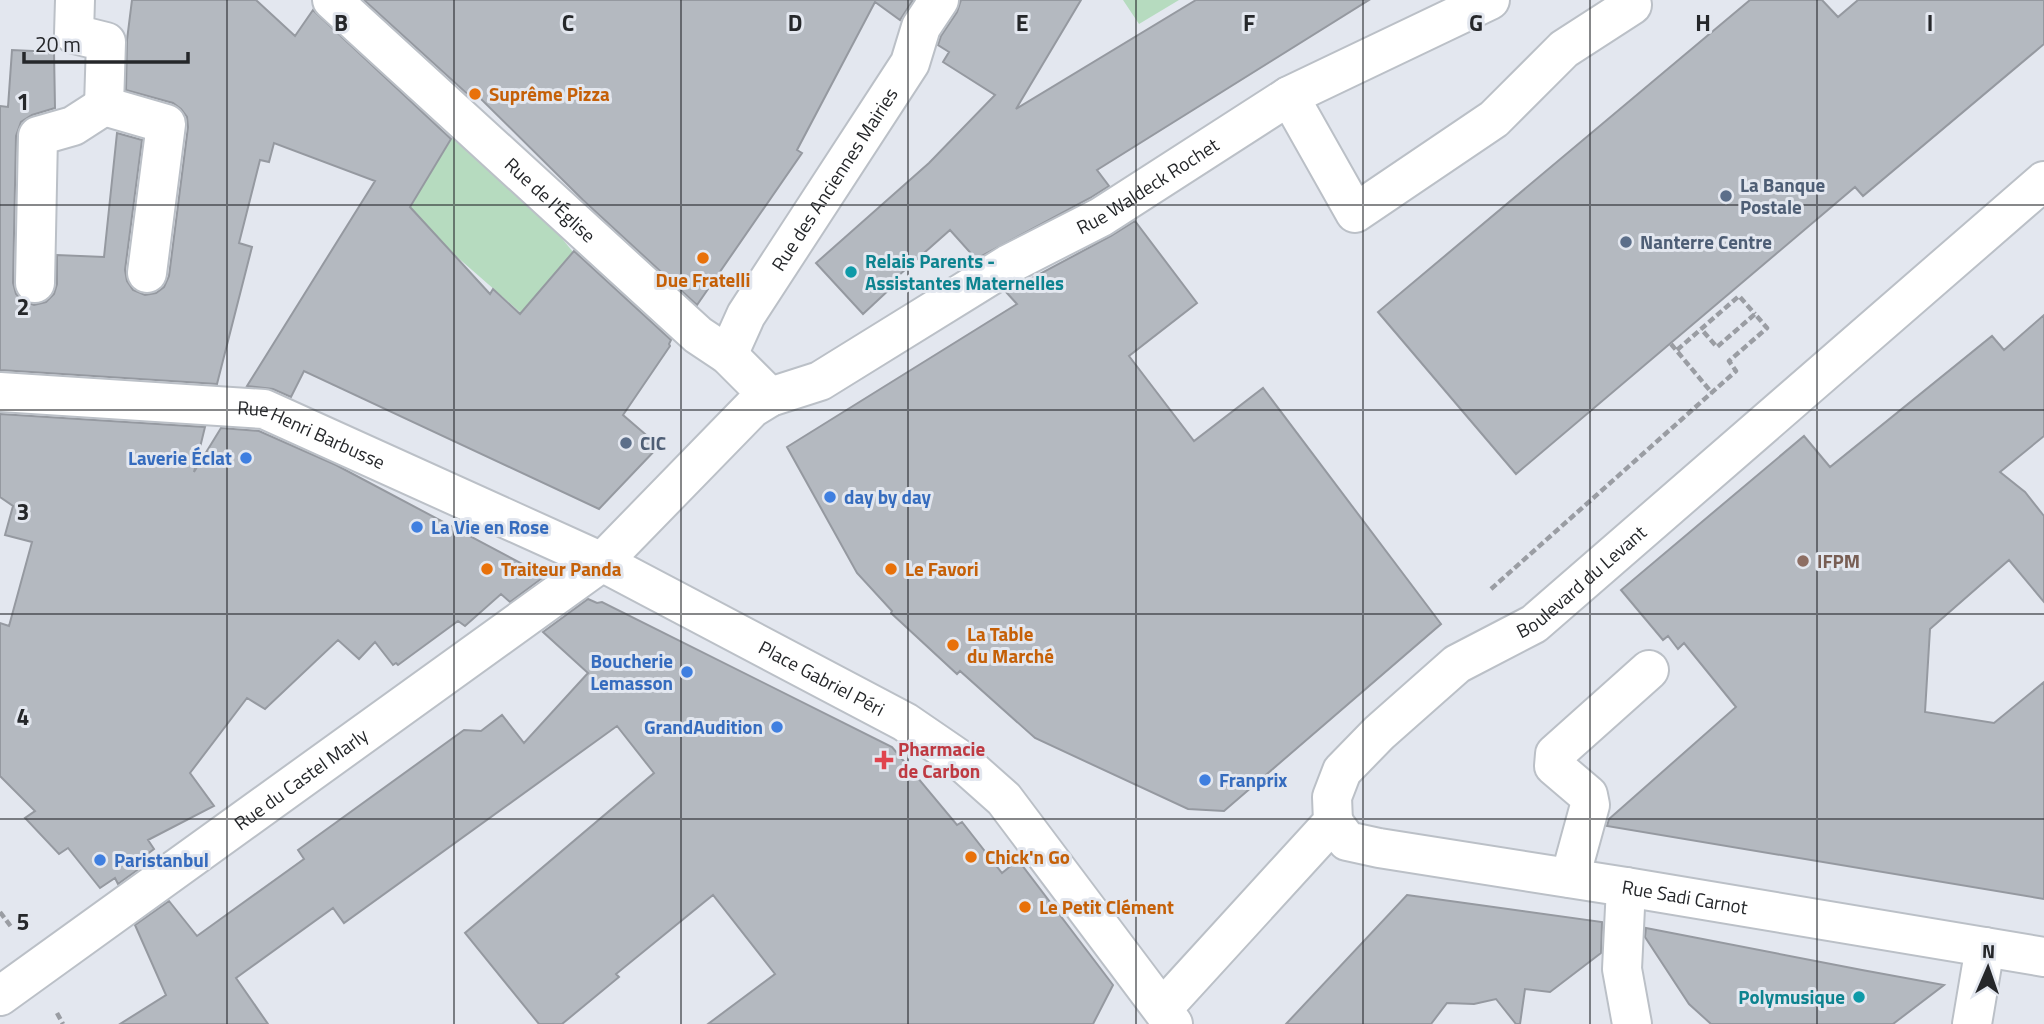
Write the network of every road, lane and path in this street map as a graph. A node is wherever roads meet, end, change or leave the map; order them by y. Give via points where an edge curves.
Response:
1 (75, 0) edge
2 (332, 0) edge
3 (939, 0) edge
4 (1490, 0) edge
5 (1631, 0) edge
6 (1289, 96) junction
7 (104, 106) junction
8 (2044, 181) edge
9 (147, 273) dead end
10 (34, 283) dead end
11 (1755, 314) junction
12 (1701, 329) junction
13 (1671, 344) dead end
14 (1677, 350) junction
15 (728, 355) junction
16 (0, 392) edge
17 (1712, 393) junction
18 (770, 397) junction
19 (602, 562) junction
20 (1486, 592) dead end
21 (1649, 670) dead end
22 (1333, 822) junction
23 (1570, 878) junction
24 (1626, 887) junction
25 (1985, 947) junction
26 (2044, 957) edge
27 (0, 996) edge
28 (1168, 1016) edge
29 (1632, 1024) edge
30 (1972, 1024) edge

1 - 7 street via 74,34 106,42
2 - 15 street, Rue de l'Église via 698,335
3 - 15 street, Rue des Anciennes Mairies via 921,27 910,63 746,315
4 - 6 street, Rue Waldeck Rochet
5 - 6 street via 1632,5 1564,49 1494,118 1355,213
6 - 18 street, Rue Waldeck Rochet via 1101,217 1009,264 820,382
7 - 9 street via 166,124
7 - 10 street via 73,126 38,136
8 - 22 street, Boulevard du Levant via 1534,624 1457,664 1389,724 1342,771 1332,797
11 - 12 path via 1739,296
11 - 12 path via 1717,347
11 - 17 path via 1767,328 1729,361 1737,372
12 - 14 path
13 - 14 path
14 - 17 path
15 - 18 street, Rue de l'Église
16 - 19 street, Rue Henri Barbusse via 264,409
17 - 20 path
18 - 19 street via 752,408
19 - 27 street, Rue du Castel Marly
19 - 28 street, Place Gabriel Péri via 905,722 960,760 1004,799
21 - 23 street via 1555,754 1554,766 1588,795 1590,805
22 - 23 street, Rue Sadi Carnot via 1347,841 1368,846
22 - 28 street
23 - 24 street, Rue Sadi Carnot
24 - 25 street, Rue Sadi Carnot
24 - 29 street via 1622,969
25 - 26 street, Rue Sadi Carnot
25 - 30 street

